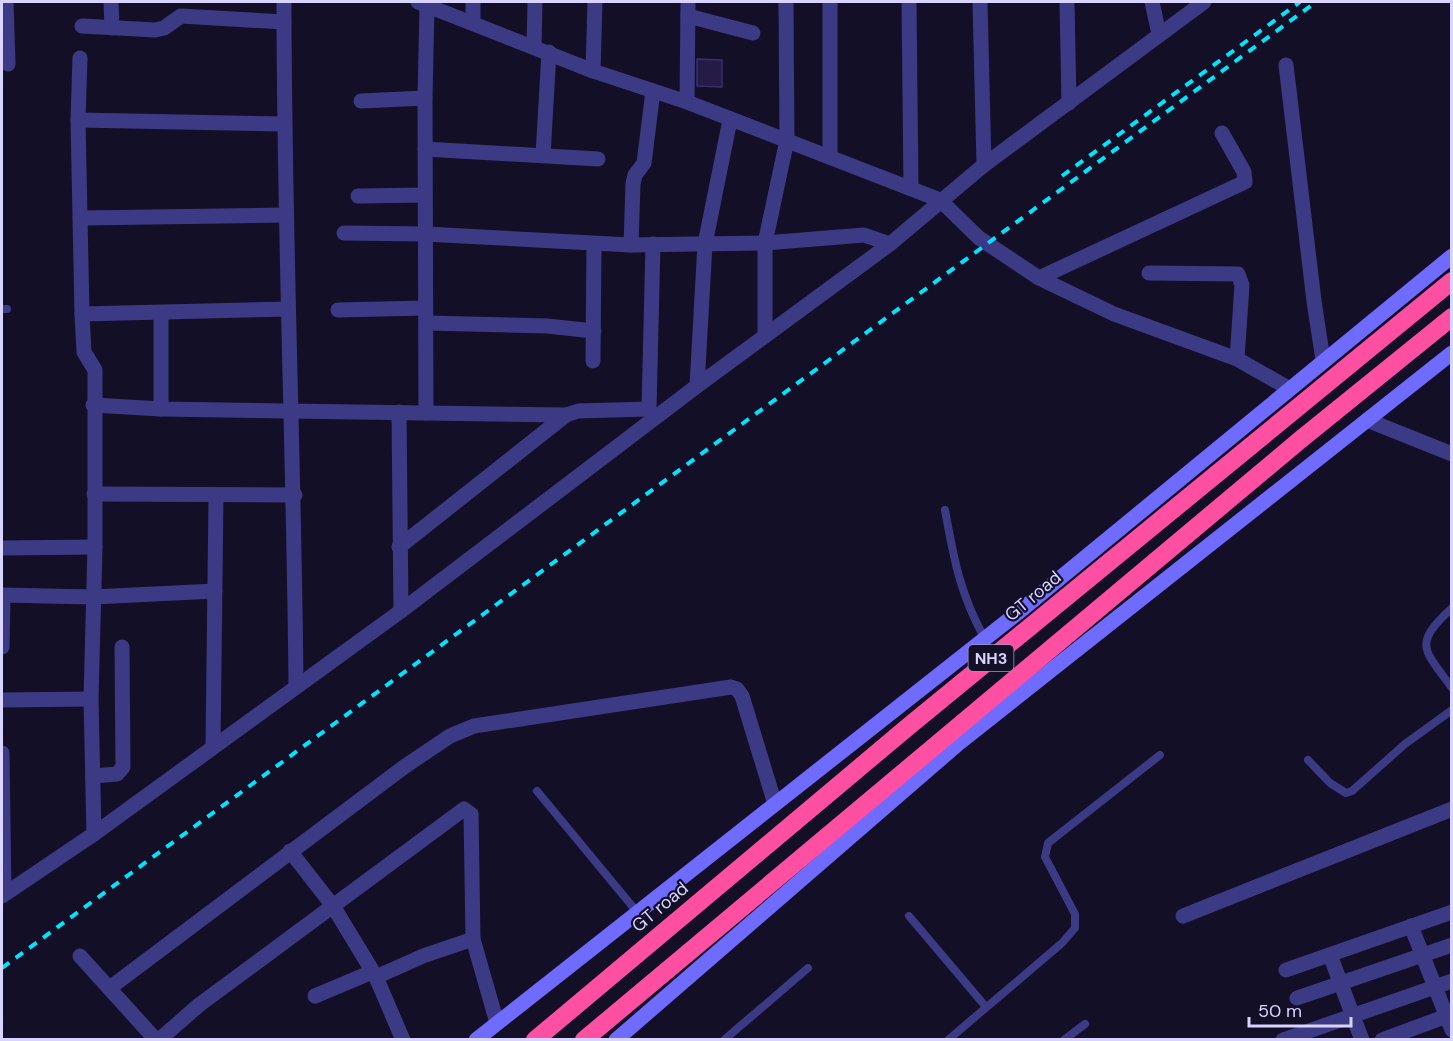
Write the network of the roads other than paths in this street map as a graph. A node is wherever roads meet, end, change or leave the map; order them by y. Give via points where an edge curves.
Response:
1 (6, 2) edge
2 (111, 2) edge
3 (284, 2) edge
4 (473, 2) edge
5 (535, 2) edge
6 (595, 2) edge
7 (786, 2) edge
8 (830, 2) edge
9 (909, 2) edge
10 (980, 2) edge
11 (1067, 2) edge
12 (1152, 2) edge
13 (1204, 2) edge
14 (423, 3) edge
15 (688, 9) edge
16 (284, 22) junction
17 (473, 22) junction
18 (82, 26) dead end
19 (111, 28) junction
20 (753, 33) dead end
21 (1159, 34) junction
22 (542, 49) junction
23 (80, 58) dead end
24 (8, 64) dead end
25 (1286, 65) dead end
26 (593, 71) junction
27 (653, 91) junction
28 (424, 98) junction
29 (361, 101) dead end
30 (687, 102) junction
31 (1069, 103) junction
32 (78, 120) junction
33 (730, 120) junction
34 (284, 124) junction
35 (1222, 133) dead end
36 (787, 140) junction
37 (425, 149) junction
38 (543, 155) junction
39 (830, 157) junction
40 (598, 159) dead end
41 (984, 165) junction
42 (910, 189) junction
43 (425, 195) junction
44 (358, 196) dead end
45 (940, 200) junction
46 (286, 215) junction
47 (82, 218) junction
48 (344, 233) dead end
49 (425, 234) junction
50 (765, 243) junction
51 (653, 244) junction
52 (705, 244) junction
53 (890, 244) junction
54 (594, 245) junction
55 (631, 245) junction
56 (1452, 256) edge
57 (1149, 273) dead end
58 (1039, 278) junction
59 (1452, 281) edge
60 (287, 309) junction
61 (338, 310) dead end
62 (82, 314) junction
63 (161, 314) junction
64 (425, 316) junction
65 (1452, 317) edge
66 (594, 331) junction
67 (765, 336) junction
68 (1452, 353) edge
69 (1237, 359) junction
70 (1323, 360) junction
71 (593, 361) dead end
72 (697, 386) junction
73 (1290, 389) junction
74 (93, 405) junction
75 (160, 409) junction
76 (291, 409) junction
77 (399, 412) junction
78 (426, 413) junction
79 (566, 415) junction
80 (1367, 420) junction
81 (1452, 454) edge
82 (94, 494) junction
83 (294, 495) junction
84 (216, 496) junction
85 (945, 510) dead end
86 (95, 547) junction
87 (399, 547) junction
88 (2, 548) edge
89 (215, 591) junction
90 (2, 595) edge
91 (93, 597) junction
92 (1452, 608) edge
93 (401, 611) junction
94 (985, 639) junction
95 (2, 647) edge
96 (122, 647) dead end
97 (296, 685) junction
98 (1452, 688) edge
99 (91, 699) junction
100 (2, 700) edge
101 (1452, 710) edge
102 (213, 747) junction
103 (2, 753) edge
104 (1160, 756) dead end
105 (1308, 760) dead end
106 (93, 776) junction
107 (537, 791) dead end
108 (775, 804) junction
109 (1452, 809) edge
110 (94, 834) junction
111 (290, 851) junction
112 (3, 895) edge
113 (333, 906) junction
114 (638, 912) junction
115 (1452, 912) edge
116 (909, 916) dead end
117 (1183, 916) dead end
118 (1411, 926) junction
119 (473, 939) junction
120 (1452, 945) edge
121 (1330, 955) junction
122 (80, 956) dead end
123 (1422, 956) junction
124 (808, 968) dead end
125 (1286, 970) dead end
126 (374, 975) junction
127 (1452, 981) edge
128 (1342, 984) junction
129 (111, 987) junction
130 (1435, 988) junction
131 (315, 996) dead end
132 (1297, 998) dead end
133 (986, 1007) junction
134 (1354, 1016) junction
135 (1450, 1020) edge
136 (497, 1023) junction
137 (1086, 1024) dead end
138 (157, 1040) edge
139 (403, 1040) edge
140 (476, 1040) edge
141 (535, 1040) edge
142 (584, 1040) edge
143 (616, 1040) edge
144 (724, 1040) edge
145 (948, 1040) edge
146 (1064, 1040) edge
147 (1283, 1040) edge
148 (1362, 1040) edge
149 (1382, 1040) edge

1 - 24 street
2 - 19 street
3 - 16 street
4 - 17 street
5 - 22 street
6 - 26 street
7 - 36 street
8 - 39 street
9 - 42 street
10 - 41 street
11 - 31 street
12 - 21 street
13 - 21 street
14 - 17 street
14 - 28 street
15 - 20 street
15 - 30 street
16 - 19 street via 181,16 155,30
16 - 34 street
17 - 22 street
18 - 19 street
21 - 31 street
22 - 26 street
22 - 38 street
23 - 32 street
25 - 70 street
26 - 27 street
27 - 30 street
27 - 55 street via 644,163 634,175
28 - 29 street
28 - 37 street
30 - 33 street
31 - 41 street
32 - 34 street
32 - 47 street
33 - 36 street
33 - 52 street
34 - 46 street
35 - 58 street via 1244,172 1245,182
36 - 39 street
36 - 50 street
37 - 38 street
37 - 43 street
38 - 40 street
39 - 42 street
41 - 45 street
42 - 45 street
43 - 44 street
43 - 49 street
45 - 53 street
45 - 58 street via 979,238
46 - 47 street
46 - 60 street
47 - 62 street
48 - 49 street
49 - 54 street
49 - 64 street
50 - 52 street
50 - 53 street via 864,235
50 - 67 street
51 - 52 street
51 - 55 street
51 - 79 street via 649,409 578,411
52 - 72 street
53 - 67 street
54 - 55 street
54 - 66 street
56 - 70 main road
57 - 69 street via 1238,274 1242,285
58 - 69 street via 1114,314
59 - 141 highway, GT road / NH3 via 946,695
60 - 63 street
60 - 76 street
61 - 64 street
62 - 63 street
62 - 74 street via 84,352 95,370
63 - 75 street
64 - 66 street
64 - 78 street
65 - 142 highway, NH3 via 1291,447
66 - 71 street
67 - 72 street
68 - 80 main road
69 - 73 street
70 - 73 main road
72 - 93 street
73 - 94 main road
74 - 75 street
74 - 82 street
75 - 76 street
76 - 77 street
76 - 83 street
77 - 78 street
77 - 87 street
78 - 79 street
79 - 87 street
80 - 81 street
80 - 143 main road via 959,744
82 - 84 street
82 - 86 street
83 - 84 street
83 - 97 street
84 - 89 street
85 - 94 lane via 967,607
86 - 88 street
86 - 91 street
87 - 93 street
89 - 91 street
89 - 102 street
90 - 91 street
90 - 95 street
91 - 99 street
92 - 98 lane via 1429,629 1426,644 1431,659
93 - 97 street
94 - 108 main road
96 - 106 street via 123,767 117,774
97 - 102 street
99 - 100 street
99 - 106 street
101 - 105 lane via 1405,744 1352,791 1346,793 1330,783
102 - 110 street
103 - 112 street
104 - 133 lane via 1048,843 1045,857 1075,914 1075,928
106 - 110 street
107 - 114 lane
108 - 111 street via 742,696 737,689 720,688 463,730 404,767
108 - 114 main road
109 - 117 street
110 - 112 street
111 - 113 street
111 - 129 street
113 - 119 street via 464,809 471,814
113 - 126 street
113 - 138 street
114 - 136 main road
115 - 118 street
116 - 133 lane
118 - 121 street
118 - 123 street
119 - 126 street
119 - 136 street
120 - 123 street
121 - 125 street
121 - 128 street
122 - 129 street
123 - 128 street
123 - 130 street
124 - 144 lane
126 - 131 street
126 - 139 street
127 - 130 street
128 - 132 street
128 - 134 street
129 - 138 street
130 - 134 street
130 - 135 street
133 - 145 lane
134 - 147 street
134 - 148 street
135 - 149 street
136 - 140 main road
137 - 146 lane

